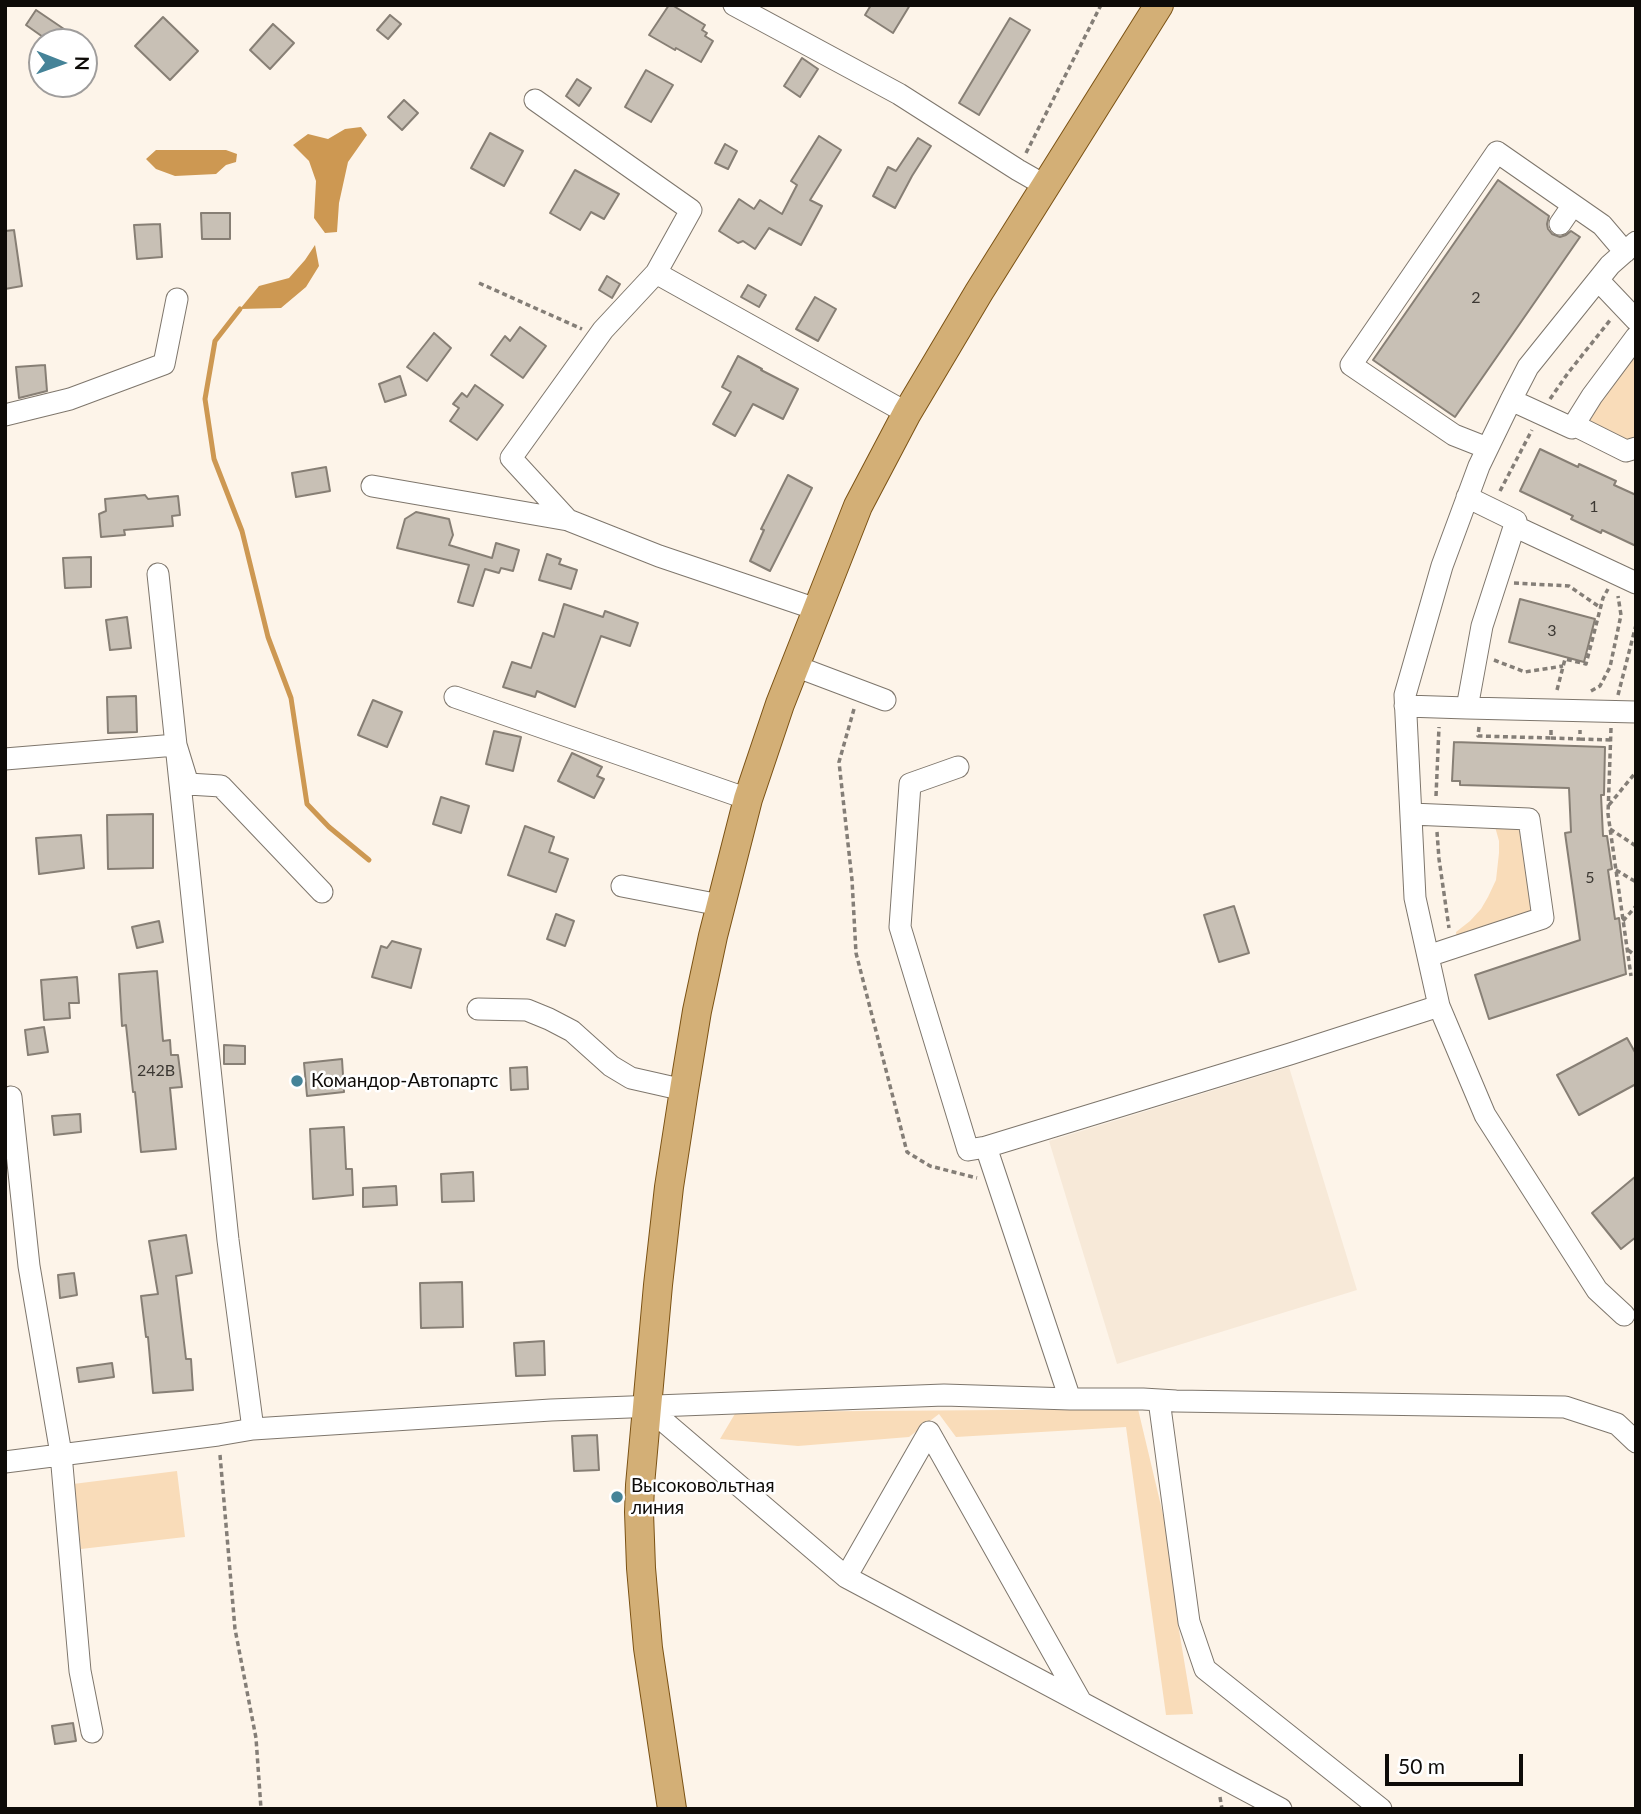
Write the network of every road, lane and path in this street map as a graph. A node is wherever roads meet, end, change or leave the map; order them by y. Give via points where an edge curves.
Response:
1 (734, 5) edge
2 (1101, 5) edge
3 (1159, 5) edge
4 (535, 100) dead end
5 (1018, 170) junction
6 (1046, 186) junction
7 (1573, 205) junction
8 (1560, 223) dead end
9 (1630, 247) edge
10 (656, 273) junction
11 (1598, 280) junction
12 (479, 282) dead end
13 (177, 299) dead end
14 (1629, 313) edge
15 (603, 330) junction
16 (1636, 337) edge
17 (1511, 400) junction
18 (907, 414) junction
19 (1541, 414) junction
20 (5, 415) edge
21 (1574, 425) junction
22 (1488, 448) junction
23 (1636, 448) edge
24 (372, 486) dead end
25 (1499, 494) dead end
26 (1467, 497) junction
27 (568, 520) junction
28 (1514, 526) junction
29 (158, 574) dead end
30 (1614, 578) junction
31 (1509, 583) dead end
32 (1636, 583) edge
33 (1601, 608) junction
34 (816, 609) junction
35 (1636, 625) edge
36 (1489, 658) dead end
37 (795, 666) junction
38 (1558, 687) dead end
39 (1568, 689) dead end
40 (860, 690) junction
41 (1586, 694) dead end
42 (455, 697) dead end
43 (885, 700) dead end
44 (1405, 706) junction
45 (1467, 708) junction
46 (1626, 712) edge
47 (1580, 738) dead end
48 (1611, 740) junction
49 (176, 745) junction
50 (5, 759) edge
51 (958, 768) dead end
52 (1636, 772) edge
53 (748, 799) junction
54 (1608, 806) junction
55 (1411, 814) junction
56 (1610, 829) junction
57 (1636, 846) edge
58 (1616, 870) junction
59 (1636, 882) edge
60 (622, 886) dead end
61 (321, 892) dead end
62 (720, 905) junction
63 (1636, 906) edge
64 (1623, 921) junction
65 (1628, 950) junction
66 (1428, 956) junction
67 (1636, 956) edge
68 (1631, 975) dead end
69 (1439, 1006) junction
70 (478, 1009) dead end
71 (684, 1090) junction
72 (11, 1097) dead end
73 (986, 1147) junction
74 (1001, 1192) junction
75 (1624, 1315) dead end
76 (1070, 1399) junction
77 (1159, 1400) junction
78 (647, 1407) junction
79 (253, 1429) junction
80 (218, 1436) junction
81 (1636, 1442) edge
82 (61, 1454) junction
83 (5, 1461) edge
84 (846, 1577) junction
85 (1081, 1702) junction
86 (92, 1732) dead end
87 (261, 1809) edge
88 (672, 1809) edge
89 (1281, 1809) edge
90 (1381, 1809) edge

1 - 5 street via 899,94
2 - 5 path
3 - 6 main road
4 - 10 street via 691,210
5 - 6 street
6 - 18 main road
7 - 8 street
7 - 9 street
7 - 22 street via 1497,152 1351,365 1454,435
9 - 11 street
10 - 15 street
10 - 18 street
11 - 14 street
11 - 17 street via 1528,367
12 - 15 path via 584,330
13 - 20 street via 164,365 70,399
14 - 19 path via 1568,373
15 - 27 street via 511,458
16 - 21 street
17 - 19 street
17 - 22 street
18 - 34 main road via 858,506
19 - 21 street
19 - 25 path
21 - 23 street via 1626,451
22 - 26 street
24 - 27 street
26 - 28 street via 1516,521
26 - 44 street via 1442,566
27 - 34 street
28 - 30 street
28 - 45 street via 1482,626
29 - 49 street
30 - 32 street
30 - 33 path
30 - 41 path via 1620,615 1610,667 1600,686
31 - 33 path via 1569,586
33 - 36 path via 1586,664 1565,659 1564,664 1525,672
34 - 37 main road
35 - 46 path via 1628,654
37 - 40 street
37 - 53 main road
38 - 39 path
40 - 43 street
40 - 74 path via 839,762 856,953 907,1152 930,1166 984,1180
42 - 53 street
44 - 45 street
44 - 55 street
45 - 46 street
46 - 48 path via 1612,719
47 - 48 path
48 - 54 path
49 - 50 street
49 - 61 street via 188,784 221,786
49 - 79 street
51 - 73 street via 910,784 900,927 968,1150
52 - 54 path
53 - 62 main road
54 - 56 path
55 - 66 street via 1415,898
55 - 66 street via 1529,819 1543,918
56 - 57 path
56 - 58 path
58 - 59 path
58 - 64 path
60 - 62 street
62 - 71 main road
63 - 64 path
64 - 65 path
65 - 67 path
65 - 68 path
66 - 69 street
69 - 73 street
69 - 75 street via 1485,1115 1597,1290
70 - 71 street via 527,1010 550,1019 631,1079
71 - 78 main road via 669,1187
72 - 82 street via 29,1266
73 - 74 street
74 - 76 street
76 - 77 street
76 - 78 street via 944,1395
77 - 81 street via 1565,1406 1618,1424
77 - 90 street via 1189,1622 1205,1669
78 - 79 street
78 - 84 street
78 - 88 main road via 640,1485 641,1568
79 - 80 street
80 - 82 street
80 - 87 path via 234,1629 256,1738
82 - 83 street
82 - 86 street via 80,1671
84 - 85 street
84 - 85 street via 929,1432
85 - 89 street

